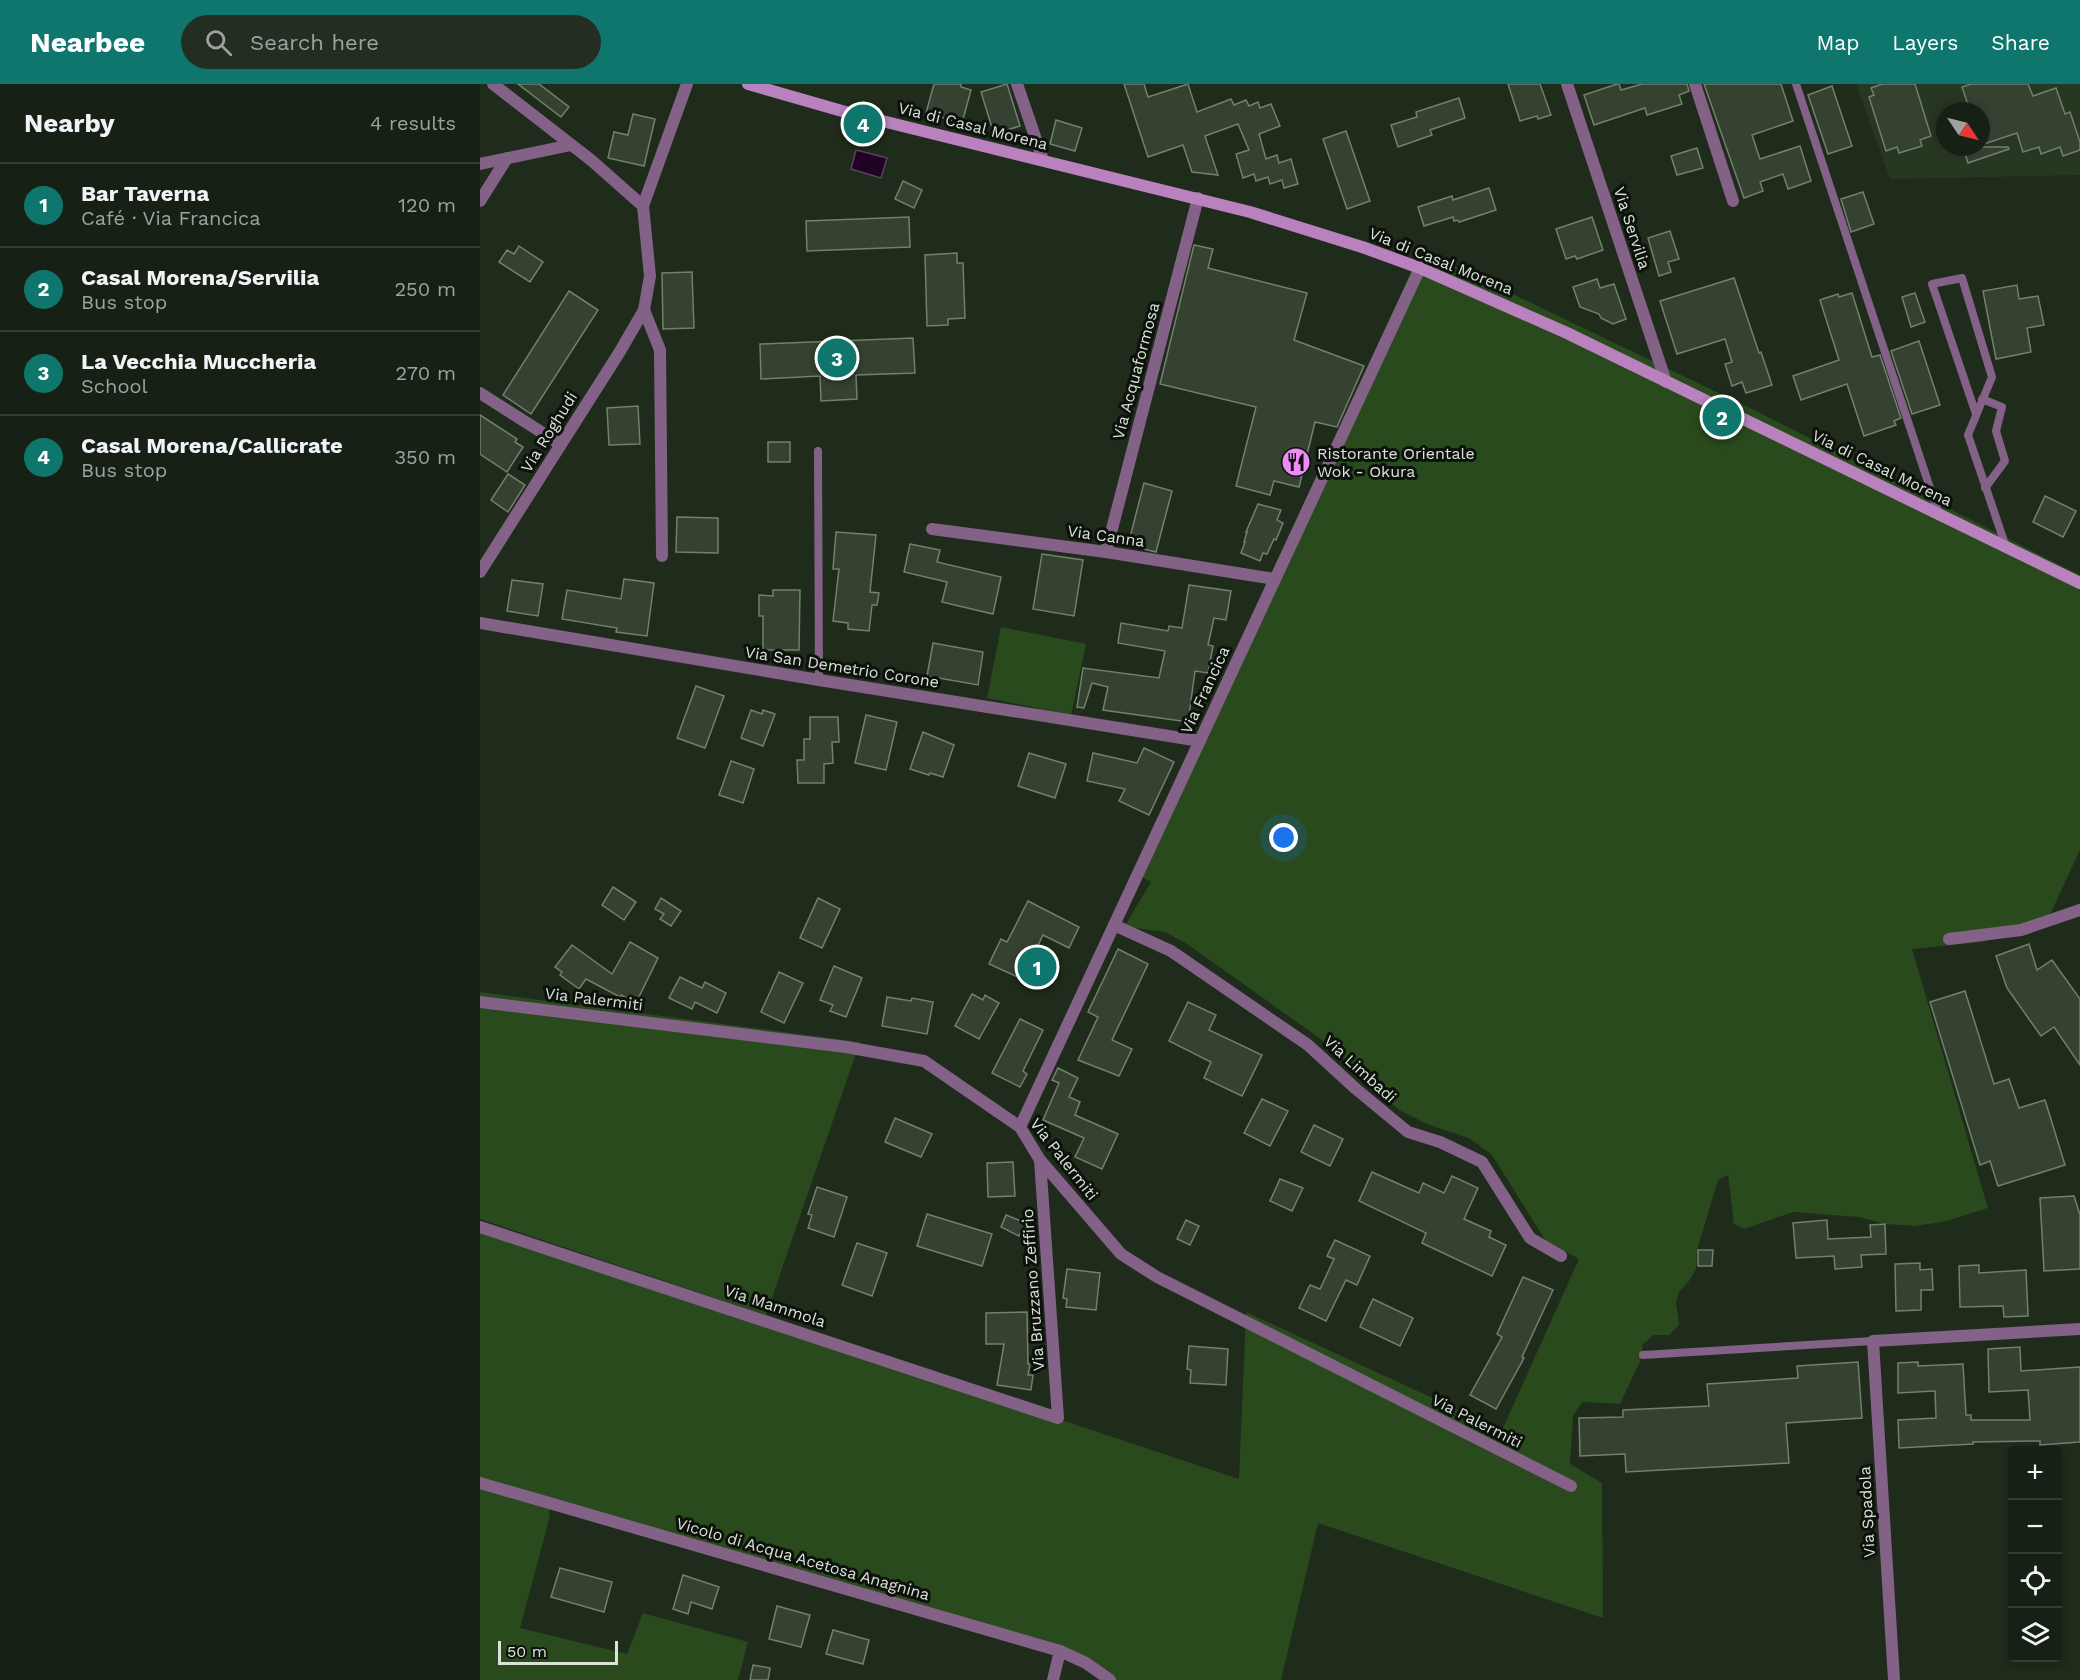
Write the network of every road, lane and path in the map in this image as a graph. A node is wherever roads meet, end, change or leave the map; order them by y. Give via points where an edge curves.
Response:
1 (493, 84) edge
2 (687, 84) edge
3 (748, 84) edge
4 (1017, 84) edge
5 (1567, 84) edge
6 (1695, 84) edge
7 (1796, 84) edge
8 (571, 145) junction
9 (507, 158) junction
10 (1043, 160) junction
11 (480, 164) edge
12 (1198, 198) junction
13 (480, 201) edge
14 (1733, 201) dead end
15 (643, 206) junction
16 (1420, 268) junction
17 (644, 310) junction
18 (1666, 382) junction
19 (480, 393) edge
20 (1982, 399) junction
21 (1976, 414) junction
22 (560, 444) junction
23 (818, 451) dead end
24 (1986, 488) junction
25 (1939, 515) junction
26 (932, 529) dead end
27 (2006, 547) junction
28 (1106, 552) junction
29 (662, 556) dead end
30 (480, 572) edge
31 (1274, 579) junction
32 (2080, 583) edge
33 (480, 623) edge
34 (819, 680) junction
35 (1200, 741) junction
36 (2080, 910) edge
37 (1114, 925) junction
38 (1949, 939) dead end
39 (480, 1002) edge
40 (1020, 1127) junction
41 (1040, 1160) junction
42 (480, 1227) edge
43 (1561, 1256) dead end
44 (2080, 1329) edge
45 (1874, 1341) junction
46 (1643, 1355) dead end
47 (1058, 1418) joint
48 (480, 1483) edge
49 (1571, 1486) dead end
50 (1060, 1651) junction
51 (1053, 1680) edge
52 (1110, 1680) edge
53 (1894, 1680) edge

1 - 8 street
2 - 15 street, Via Roghudi
3 - 10 main road, Via di Casal Morena
4 - 10 street
5 - 18 street, Via Servilia
6 - 14 street
7 - 25 lane
8 - 9 street
8 - 15 street
9 - 11 street
9 - 13 street
10 - 12 main road, Via di Casal Morena
12 - 16 main road, Via di Casal Morena via 1306,228
12 - 28 street, Via Acquaformosa
15 - 17 street, Via Roghudi via 650,276
16 - 18 main road, Via di Casal Morena
16 - 31 street, Via Francica
17 - 22 street, Via Roghudi
17 - 29 street via 660,350
18 - 25 main road, Via di Casal Morena
19 - 22 street
20 - 21 lane
20 - 21 lane via 1992,376 1962,278 1932,284
20 - 24 lane via 2002,407 1996,431 2005,461
21 - 24 lane via 1968,435
22 - 30 street, Via Roghudi
23 - 34 lane
24 - 27 lane
25 - 27 main road, Via di Casal Morena
26 - 28 street, Via Canna
27 - 32 main road, Via di Casal Morena
28 - 31 street, Via Canna
31 - 35 street, Via Francica
33 - 34 street, Via San Demetrio Corone
34 - 35 street, Via San Demetrio Corone
35 - 37 street, Via Francica
36 - 38 street via 2021,930
37 - 40 street, Via Francica
37 - 43 street, Via Limbadi via 1171,951 1308,1045 1408,1132 1482,1162 1530,1238
39 - 40 street, Via Palermiti via 846,1047 924,1061
40 - 41 street, Via Palermiti
41 - 47 street, Via Bruzzano Zeffirio
41 - 49 street, Via Palermiti via 1121,1254 1156,1277
42 - 47 street, Via Mammola
44 - 45 street
45 - 46 lane
45 - 53 street, Via Spadola
48 - 50 street, Vicolo di Acqua Acetosa Anagnina
50 - 51 street
50 - 52 street, Vicolo di Acqua Acetosa Anagnina

